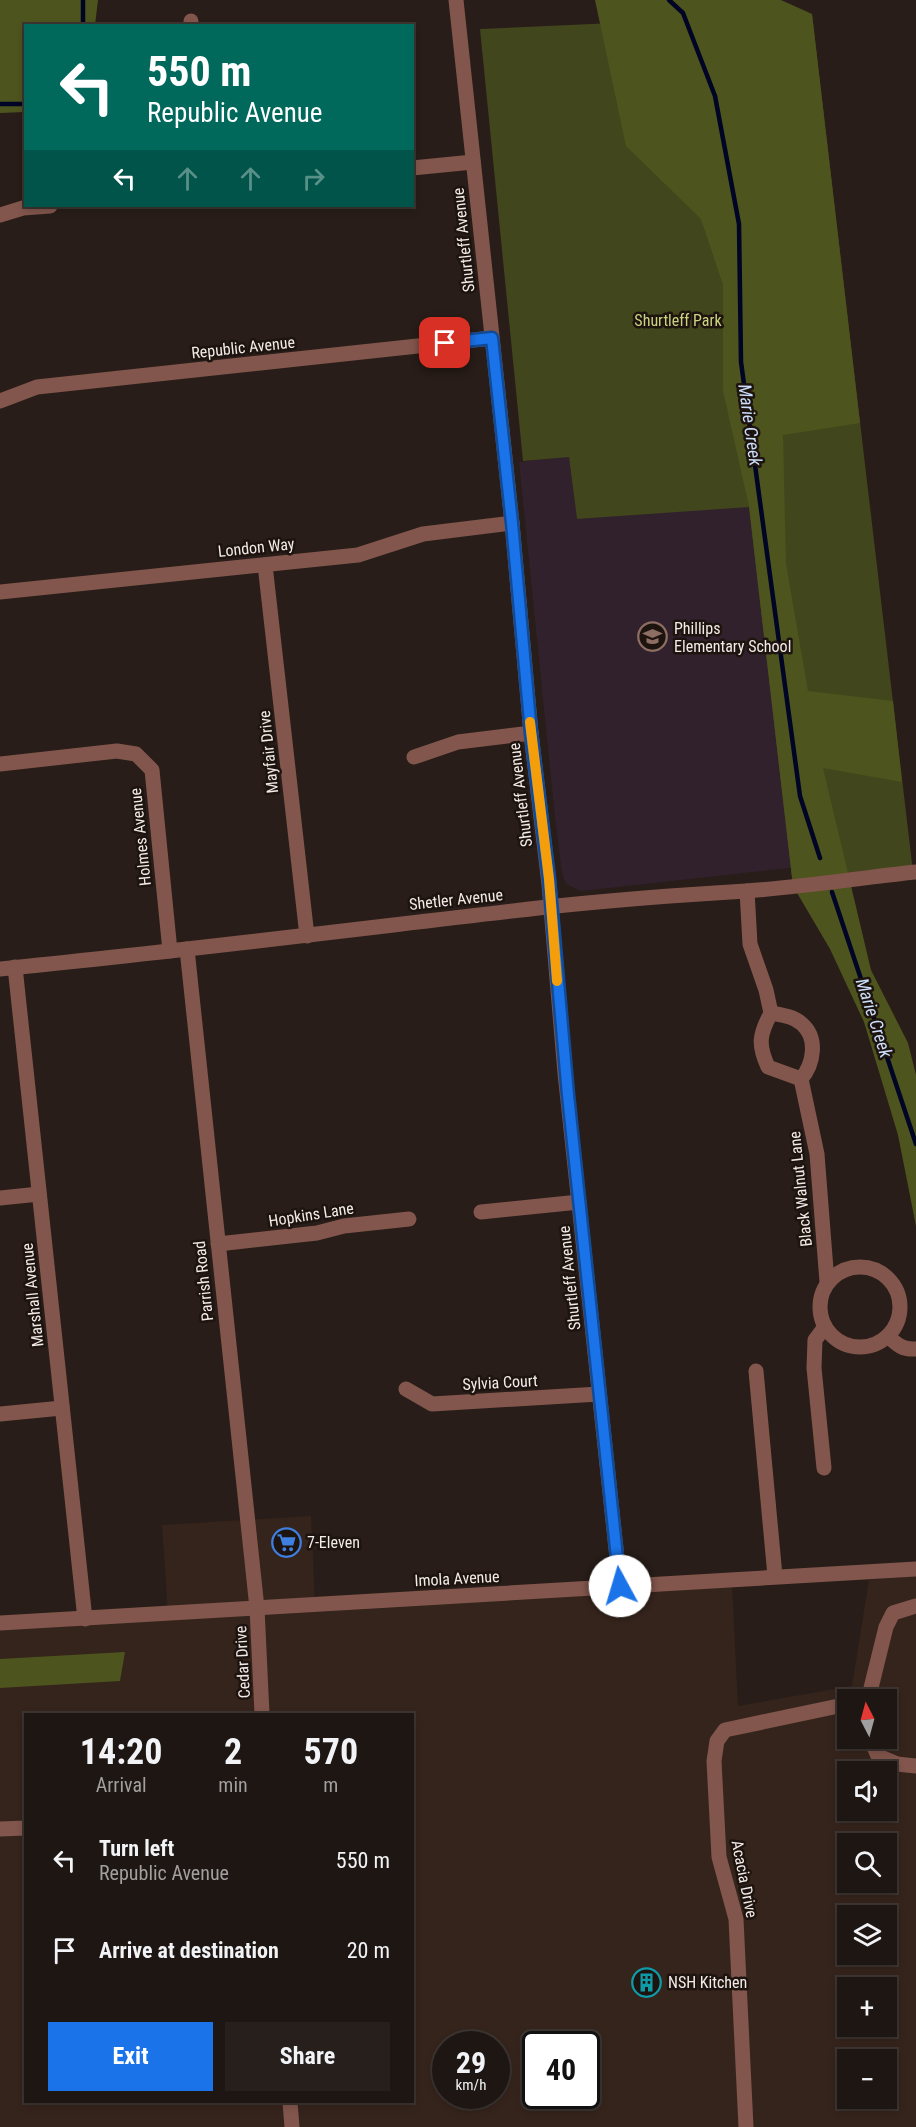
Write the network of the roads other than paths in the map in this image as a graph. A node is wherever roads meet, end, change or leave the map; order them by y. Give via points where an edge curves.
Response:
1 (456, 0) edge
2 (473, 162) junction
3 (414, 168) edge
4 (36, 207) edge
5 (0, 215) edge
6 (492, 338) junction
7 (0, 401) edge
8 (512, 523) junction
9 (265, 565) junction
10 (0, 591) edge
11 (531, 733) junction
12 (414, 757) dead end
13 (0, 764) edge
14 (916, 872) edge
15 (747, 891) junction
16 (550, 907) junction
17 (307, 936) junction
18 (187, 949) junction
19 (170, 951) junction
20 (7, 968) edge
21 (771, 1013) junction
22 (801, 1079) junction
23 (39, 1194) junction
24 (0, 1198) edge
25 (579, 1202) junction
26 (481, 1212) dead end
27 (409, 1219) dead end
28 (218, 1244) junction
29 (827, 1282) junction
30 (824, 1328) junction
31 (888, 1336) junction
32 (916, 1348) edge
33 (756, 1371) dead end
34 (406, 1389) dead end
35 (599, 1394) junction
36 (62, 1408) junction
37 (0, 1414) edge
38 (824, 1468) dead end
39 (916, 1569) edge
40 (775, 1576) junction
41 (620, 1586) junction
42 (916, 1606) edge
43 (257, 1608) junction
44 (85, 1619) junction
45 (0, 1623) edge
46 (871, 1689) edge
47 (837, 1706) edge
48 (262, 1713) edge
49 (875, 1749) edge
50 (916, 1766) edge
51 (24, 1828) edge
52 (0, 1829) edge
53 (290, 2103) edge
54 (292, 2127) edge
55 (746, 2127) edge

1 - 2 street, Shurtleff Avenue
2 - 3 street
2 - 6 street, Shurtleff Avenue
4 - 5 street
6 - 7 street, Republic Avenue via 37,387
6 - 8 street, Shurtleff Avenue
8 - 9 street, London Way via 423,534 358,555
8 - 11 street, Shurtleff Avenue
9 - 10 street, London Way
9 - 17 street, Mayfair Drive
11 - 12 street via 458,742
11 - 16 street, Shurtleff Avenue
13 - 19 street, Holmes Avenue via 117,751 136,754 152,770
14 - 15 street, Shetler Avenue
15 - 16 street, Shetler Avenue
15 - 21 street via 750,944
16 - 17 street, Shetler Avenue
16 - 25 street, Shurtleff Avenue
17 - 18 street, Shetler Avenue
18 - 19 street, Shetler Avenue
18 - 28 street, Parrish Road
19 - 20 street, Shetler Avenue
20 - 23 street, Marshall Avenue
21 - 22 street via 762,1028 760,1049 768,1067
21 - 22 street via 801,1023 811,1035 808,1071
22 - 29 street, Black Walnut Lane via 817,1155
23 - 24 street
23 - 36 street, Marshall Avenue
25 - 26 street
25 - 35 street, Shurtleff Avenue
27 - 28 street, Hopkins Lane
28 - 43 street, Parrish Road
29 - 30 street via 819,1307
29 - 31 street via 837,1273 863,1266 887,1276 900,1300 896,1326
30 - 31 street via 850,1347 877,1344
30 - 38 street via 815,1340 814,1368
31 - 32 street via 898,1347
33 - 40 street
34 - 35 street, Sylvia Court via 432,1404
35 - 41 street, Shurtleff Avenue
36 - 37 street
36 - 44 street, Marshall Avenue
39 - 40 street, Imola Avenue
40 - 41 street, Imola Avenue
41 - 43 street, Imola Avenue
42 - 46 street via 893,1613
43 - 44 street, Imola Avenue
43 - 48 street, Cedar Drive
44 - 45 street, Imola Avenue
47 - 55 street, Acacia Drive via 725,1730 717,1741 714,1761 719,1857 736,1919
49 - 50 street via 878,1756 897,1764
51 - 52 street
53 - 54 street

